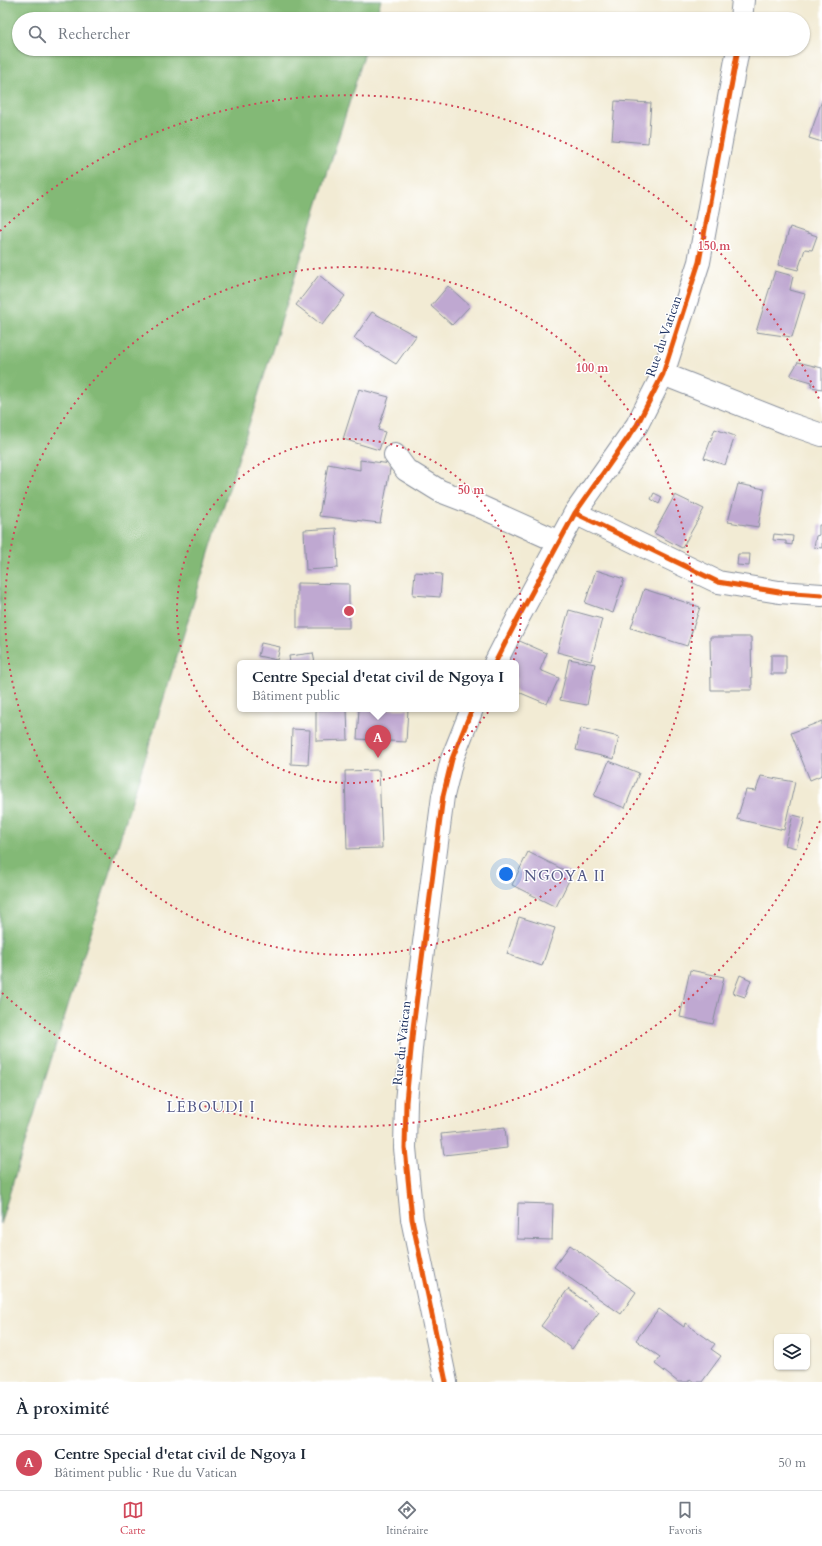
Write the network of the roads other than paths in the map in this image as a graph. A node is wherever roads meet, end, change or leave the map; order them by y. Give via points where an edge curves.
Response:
1 (743, 0) edge
2 (742, 12) edge
3 (737, 56) edge
4 (663, 374) junction
5 (822, 435) edge
6 (395, 455) dead end
7 (575, 513) junction
8 (559, 542) junction
9 (822, 595) edge
10 (497, 660) edge
11 (471, 712) edge
12 (446, 1382) edge

1 - 2 street
3 - 4 street, Rue du Vatican via 699,262
4 - 5 street
4 - 7 street, Rue du Vatican via 637,425
6 - 8 street via 406,470 440,491
7 - 8 street, Rue du Vatican
7 - 9 street via 718,582 779,592
8 - 10 street, Rue du Vatican
11 - 12 street, Rue du Vatican via 452,759 443,796 406,1102 405,1148 412,1219

